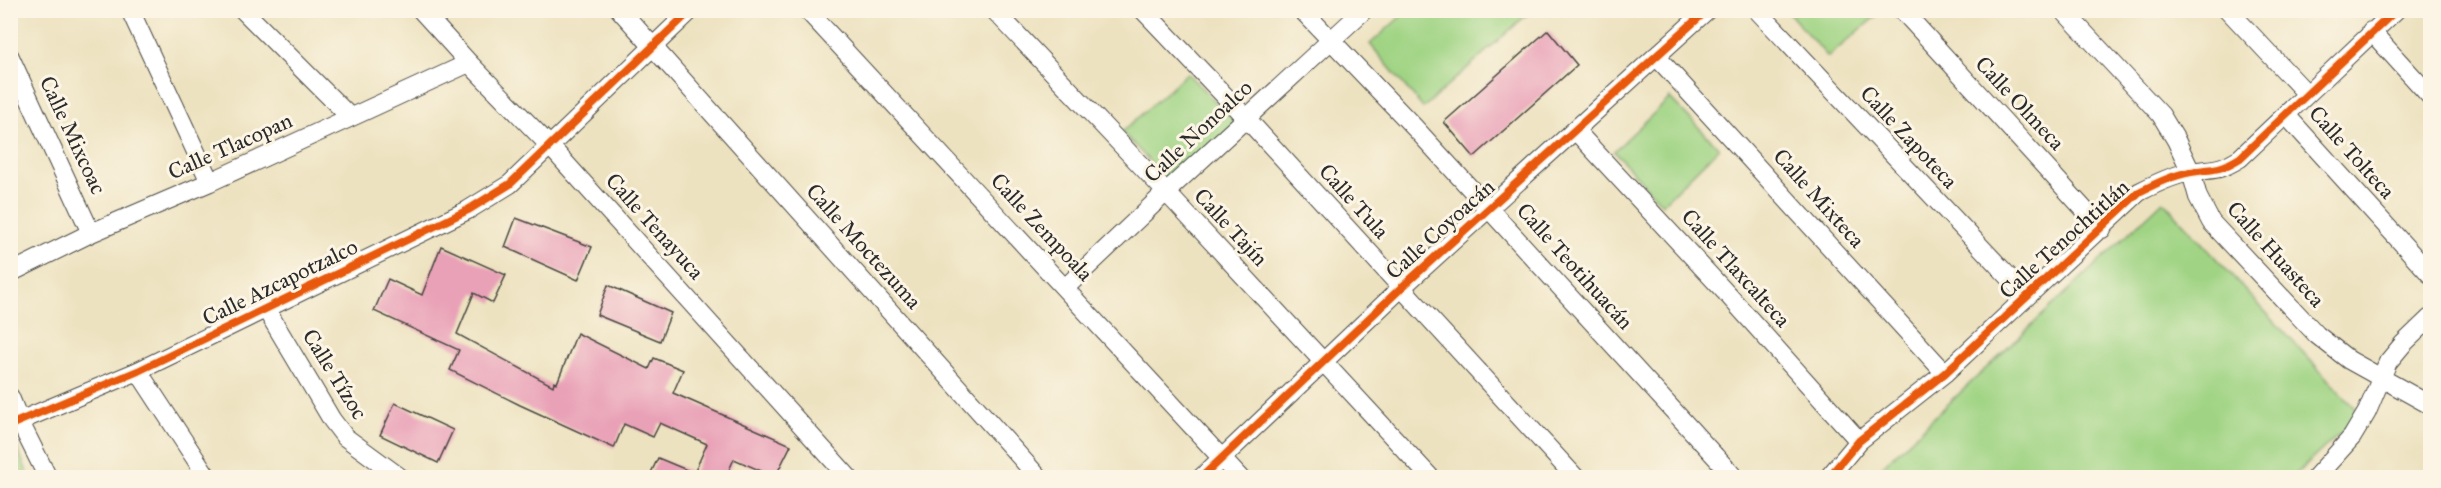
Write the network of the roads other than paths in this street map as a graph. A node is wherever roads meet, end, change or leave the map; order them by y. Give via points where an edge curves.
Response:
1 (130, 10) edge
2 (243, 10) edge
3 (421, 10) edge
4 (620, 10) edge
5 (691, 10) edge
6 (807, 10) edge
7 (994, 10) edge
8 (1143, 10) edge
9 (1302, 10) edge
10 (1364, 10) edge
11 (1707, 10) edge
12 (1757, 10) edge
13 (1902, 10) edge
14 (2063, 10) edge
15 (2228, 10) edge
16 (2388, 13) edge
17 (2371, 31) junction
18 (1331, 42) junction
19 (654, 47) junction
20 (1656, 56) junction
21 (10, 57) edge
22 (469, 63) junction
23 (2307, 94) junction
24 (2430, 96) edge
25 (2286, 115) junction
26 (350, 117) junction
27 (1246, 118) junction
28 (1575, 130) junction
29 (549, 145) junction
30 (2191, 172) junction
31 (210, 182) junction
32 (1166, 192) junction
33 (1490, 208) junction
34 (2102, 229) junction
35 (91, 233) junction
36 (10, 273) edge
37 (2430, 274) edge
38 (1065, 288) junction
39 (1401, 288) junction
40 (2027, 296) junction
41 (266, 309) junction
42 (2430, 318) edge
43 (1324, 362) junction
44 (138, 371) junction
45 (1945, 374) junction
46 (2383, 378) junction
47 (10, 397) edge
48 (2430, 405) edge
49 (15, 423) edge
50 (1858, 441) junction
51 (1222, 459) junction
52 (2325, 474) edge
53 (48, 477) edge
54 (208, 477) edge
55 (401, 477) edge
56 (849, 477) edge
57 (1039, 477) edge
58 (1201, 477) edge
59 (1240, 477) edge
60 (1431, 477) edge
61 (1576, 477) edge
62 (1735, 477) edge
63 (1828, 477) edge

1 - 31 street
2 - 26 street
3 - 22 street, Calle Tenayuca
4 - 19 street, Calle Moctezuma
5 - 19 street, Calle Azcapotzalco
6 - 38 street, Calle Zempoala
7 - 32 street, Calle Tajín
8 - 27 street, Calle Tula
9 - 18 street, Calle Teotihuacán
10 - 18 street, Calle Nonoalco
11 - 20 street, Calle Coyoacán
12 - 40 street, Calle Zapoteca
13 - 34 street, Calle Olmeca
14 - 30 street, Calle Huasteca via 2161,115
15 - 23 street, Calle Tolteca
16 - 17 street, Calle Tenochtitlán
17 - 23 street, Calle Tenochtitlán
17 - 24 street
18 - 27 street, Calle Nonoalco
18 - 33 street, Calle Teotihuacán
19 - 29 street, Calle Azcapotzalco
19 - 57 street, Calle Moctezuma
20 - 28 street, Calle Coyoacán
20 - 45 street, Calle Mixteca
21 - 35 street, Calle Mixcoac
22 - 26 street, Calle Tlacopan
22 - 29 street, Calle Tenayuca
23 - 25 street, Calle Tenochtitlán
25 - 30 street, Calle Tenochtitlán via 2240,158 2212,171
25 - 37 street, Calle Tolteca
26 - 31 street, Calle Tlacopan
27 - 32 street, Calle Nonoalco
27 - 39 street, Calle Tula
28 - 33 street, Calle Coyoacán
28 - 50 street, Calle Tlaxcalteca
29 - 41 street, Calle Azcapotzalco via 510,184 468,210
29 - 56 street, Calle Tenayuca
30 - 34 street, Calle Tenochtitlán via 2139,192
30 - 46 street, Calle Huasteca via 2211,222 2317,335 2349,360
31 - 35 street, Calle Tlacopan
32 - 38 street, Calle Nonoalco
32 - 43 street, Calle Tajín
33 - 39 street, Calle Coyoacán
33 - 62 street, Calle Teotihuacán
34 - 40 street, Calle Tenochtitlán
35 - 36 street, Calle Tlacopan
38 - 51 street, Calle Zempoala
39 - 43 street, Calle Coyoacán
39 - 61 street, Calle Tula
40 - 45 street, Calle Tenochtitlán
41 - 44 street, Calle Azcapotzalco
41 - 55 street, Calle Tízoc via 345,437
42 - 46 street via 2388,362
43 - 51 street, Calle Coyoacán
43 - 60 street, Calle Tajín
44 - 49 street, Calle Azcapotzalco
44 - 54 street
45 - 50 street, Calle Tenochtitlán
46 - 48 street, Calle Huasteca
46 - 52 street via 2352,437
47 - 49 street
49 - 53 street
50 - 63 street, Calle Tenochtitlán
51 - 58 street, Calle Coyoacán
51 - 59 street, Calle Zempoala

